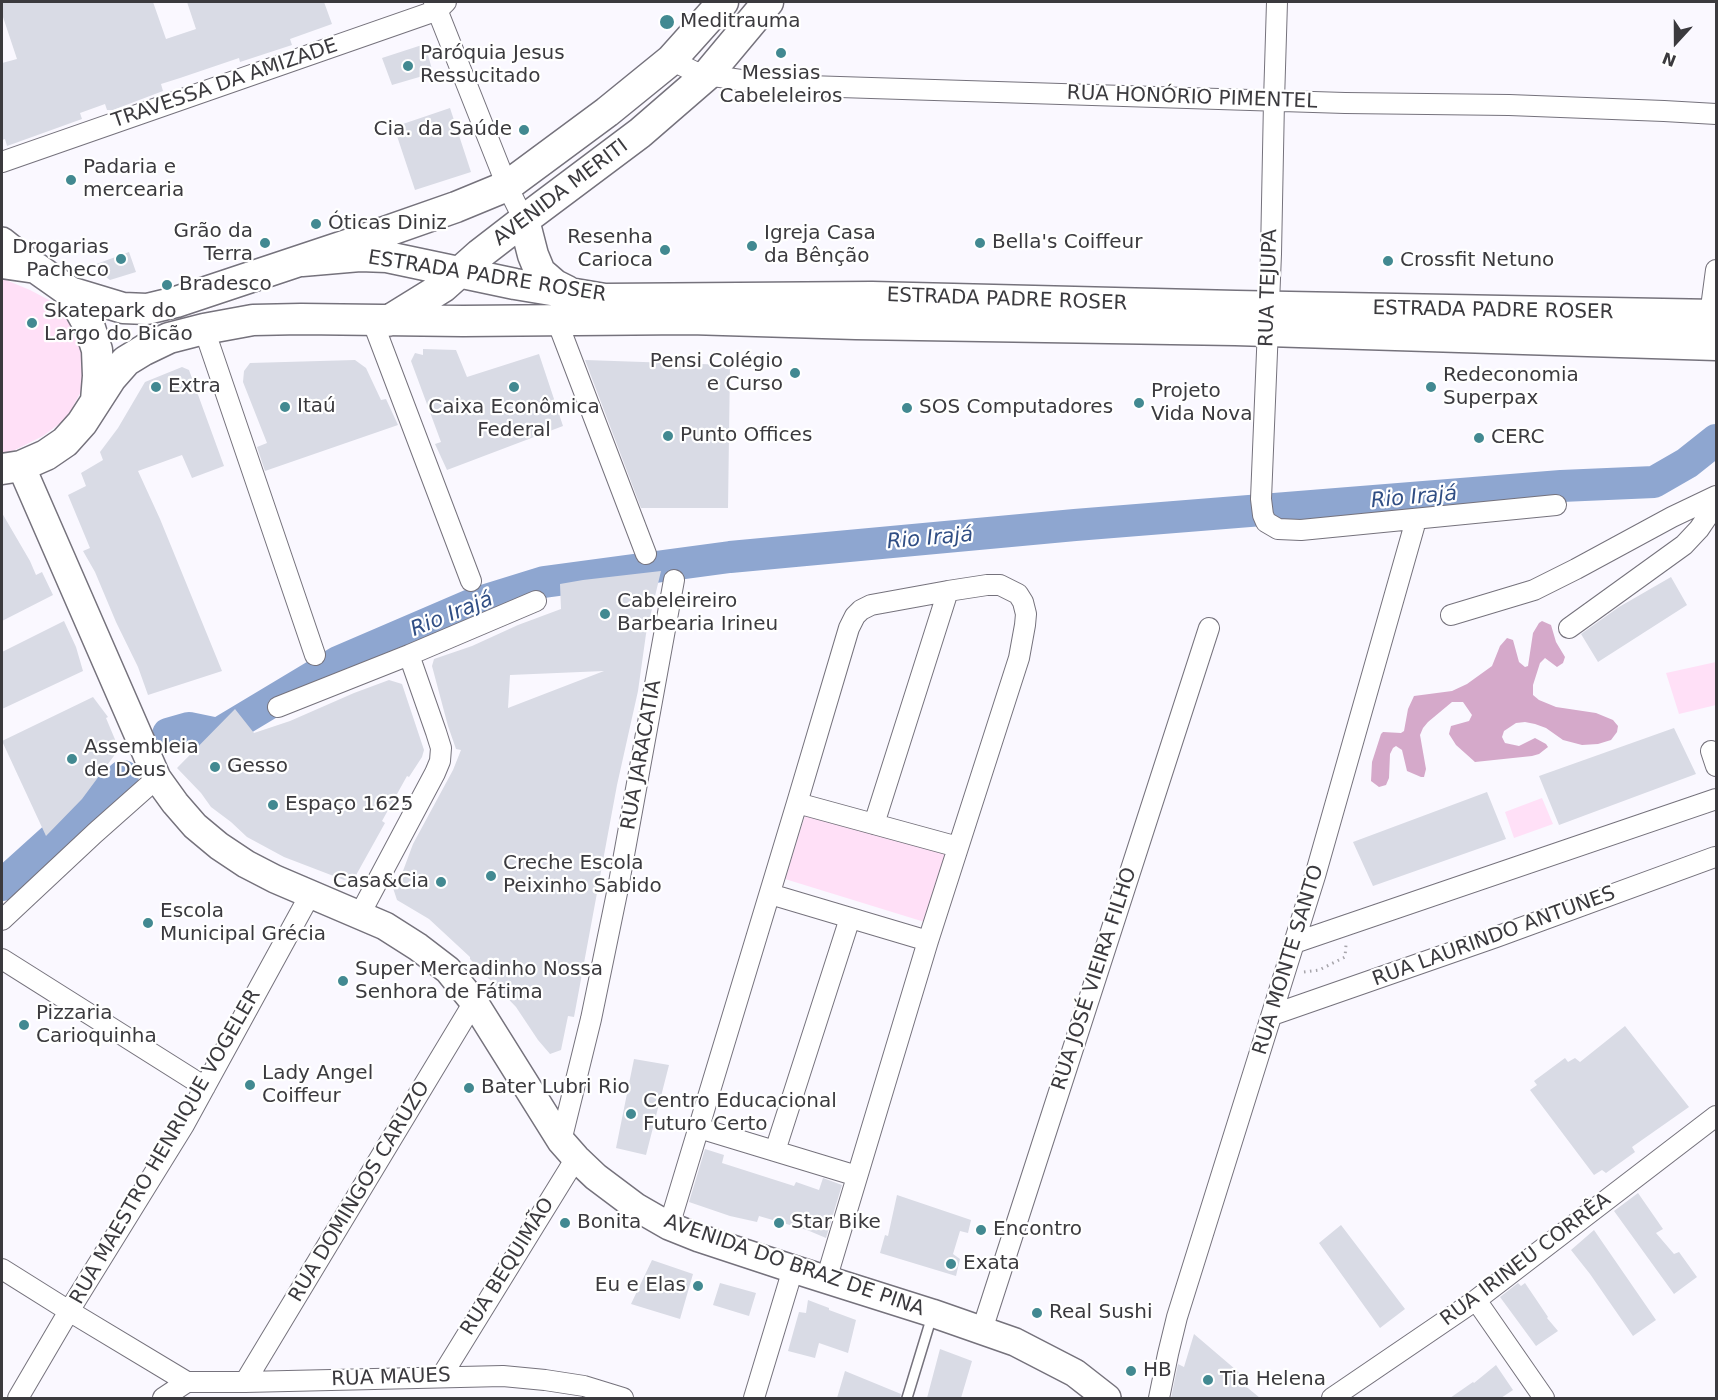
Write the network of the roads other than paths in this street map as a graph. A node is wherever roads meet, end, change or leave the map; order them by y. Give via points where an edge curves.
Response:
1 (723, 2) edge
2 (768, 2) edge
3 (1277, 2) edge
4 (440, 4) edge
5 (671, 60) junction
6 (707, 75) junction
7 (1274, 101) junction
8 (1716, 114) edge
9 (2, 162) edge
10 (507, 186) junction
11 (524, 220) junction
12 (2, 241) edge
13 (302, 261) junction
14 (2, 263) edge
15 (36, 268) junction
16 (1716, 270) edge
17 (461, 272) junction
18 (70, 292) junction
19 (573, 294) junction
20 (1713, 315) edge
21 (1268, 319) junction
22 (380, 321) junction
23 (556, 321) junction
24 (204, 329) junction
25 (1716, 345) edge
26 (96, 400) junction
27 (11, 468) edge
28 (1716, 496) edge
29 (1716, 504) edge
30 (1556, 505) dead end
31 (1416, 520) junction
32 (646, 554) dead end
33 (674, 580) dead end
34 (471, 581) dead end
35 (948, 591) junction
36 (536, 601) dead end
37 (1451, 615) dead end
38 (1209, 628) dead end
39 (1569, 628) dead end
40 (315, 655) dead end
41 (409, 655) junction
42 (278, 707) dead end
43 (157, 778) junction
44 (1716, 800) edge
45 (797, 803) junction
46 (874, 824) junction
47 (958, 847) junction
48 (1715, 856) dead end
49 (310, 893) junction
50 (770, 894) junction
51 (360, 914) junction
52 (850, 918) junction
53 (2, 920) edge
54 (928, 941) junction
55 (1294, 943) junction
56 (2, 959) edge
57 (474, 1002) junction
58 (1272, 1015) junction
59 (205, 1087) junction
60 (1716, 1116) edge
61 (699, 1128) junction
62 (568, 1150) junction
63 (775, 1151) junction
64 (857, 1176) junction
65 (669, 1226) junction
66 (2, 1269) edge
67 (793, 1269) junction
68 (826, 1280) junction
69 (1476, 1300) junction
70 (69, 1311) junction
71 (932, 1313) junction
72 (982, 1330) junction
73 (441, 1377) junction
74 (187, 1382) junction
75 (244, 1382) junction
76 (18, 1398) edge
77 (163, 1398) edge
78 (622, 1398) edge
79 (754, 1398) edge
80 (907, 1398) edge
81 (1107, 1398) edge
82 (1159, 1398) edge
83 (1332, 1398) edge
84 (1544, 1398) edge

1 - 5 main road, AVENIDA MERITI
2 - 6 main road, AVENIDA MERITI
3 - 7 street, RUA TEJUPA
4 - 9 street, TRAVESSA DA AMIZADE
4 - 10 street
5 - 6 street, RUA HONÓRIO PIMENTEL
5 - 10 main road, AVENIDA MERITI
6 - 7 street, RUA HONÓRIO PIMENTEL via 808,86
6 - 11 main road, AVENIDA MERITI via 640,133
7 - 8 street, RUA HONÓRIO PIMENTEL
7 - 21 street, RUA TEJUPA
10 - 11 street
10 - 13 main road, AVENIDA MERITI
11 - 17 main road, AVENIDA MERITI
11 - 19 main road via 540,272
12 - 15 street
13 - 17 main road, ESTRADA PADRE ROSER via 387,257
13 - 18 main road, AVENIDA MERITI via 147,309 123,308
14 - 15 main road
15 - 18 main road
16 - 20 street
17 - 19 main road, ESTRADA PADRE ROSER
17 - 22 main road, AVENIDA MERITI via 421,302
18 - 26 main road via 97,350
19 - 21 main road, ESTRADA PADRE ROSER via 605,299 872,297
20 - 21 main road, ESTRADA PADRE ROSER
21 - 23 main road, ESTRADA PADRE ROSER via 856,324 690,319
21 - 25 main road, ESTRADA PADRE ROSER
21 - 31 street, RUA TEJUPA via 1262,507 1266,522 1278,529 1316,529
22 - 23 main road, ESTRADA PADRE ROSER
22 - 24 main road, AVENIDA MERITI via 253,320
22 - 34 street
23 - 32 street
24 - 26 main road, AVENIDA MERITI via 169,338 126,361
24 - 40 street
26 - 27 main road, AVENIDA MERITI via 65,442 46,455
27 - 43 street, AVENIDA DO BRAZ DE PINA
28 - 37 street via 1534,590
29 - 39 street via 1684,545
30 - 31 street, RUA TEJUPA
31 - 55 street, RUA MONTE SANTO
33 - 62 street, RUA JARACATIA
35 - 45 street via 871,605 855,616
35 - 46 street
35 - 47 street via 1000,585 1018,594 1026,615 1018,658
36 - 41 street
38 - 72 street, RUA JOSÉ VIEIRA FILHO
41 - 42 street
41 - 51 street via 441,748 441,760
43 - 49 street, AVENIDA DO BRAZ DE PINA via 195,826 219,846 275,879
43 - 53 street
44 - 55 street
45 - 46 street
45 - 50 street
46 - 47 street
47 - 54 street
48 - 58 street, RUA LAURINDO ANTUNES via 1496,938
49 - 51 street, AVENIDA DO BRAZ DE PINA
49 - 59 street, RUA MAESTRO HENRIQUE VOGELER
50 - 52 street
50 - 61 street
51 - 57 street, AVENIDA DO BRAZ DE PINA via 426,953 448,970
52 - 54 street
52 - 63 street
54 - 64 street
55 - 58 street, RUA MONTE SANTO
56 - 59 street
57 - 62 street, AVENIDA DO BRAZ DE PINA
57 - 75 street, RUA DOMINGOS CARUZO
58 - 82 street, RUA MONTE SANTO via 1177,1317
59 - 70 street, RUA MAESTRO HENRIQUE VOGELER
60 - 69 street, RUA IRINEU CORRÊA
61 - 63 street
61 - 65 street
62 - 65 street, AVENIDA DO BRAZ DE PINA via 617,1194
62 - 73 street, RUA BEQUIMÃO
63 - 64 street
64 - 68 street
65 - 67 street, AVENIDA DO BRAZ DE PINA
66 - 70 street
67 - 68 street, AVENIDA DO BRAZ DE PINA
67 - 79 street
68 - 71 street, AVENIDA DO BRAZ DE PINA
69 - 83 street, RUA IRINEU CORRÊA
69 - 84 street
70 - 74 street
70 - 76 street, RUA MAESTRO HENRIQUE VOGELER
71 - 72 street, AVENIDA DO BRAZ DE PINA
71 - 80 lane
72 - 81 street, AVENIDA DO BRAZ DE PINA via 1044,1356 1075,1373
73 - 75 street, RUA MAUES
73 - 78 street, RUA MAUES via 545,1380 584,1386
74 - 75 street, RUA MAUES
74 - 77 street

